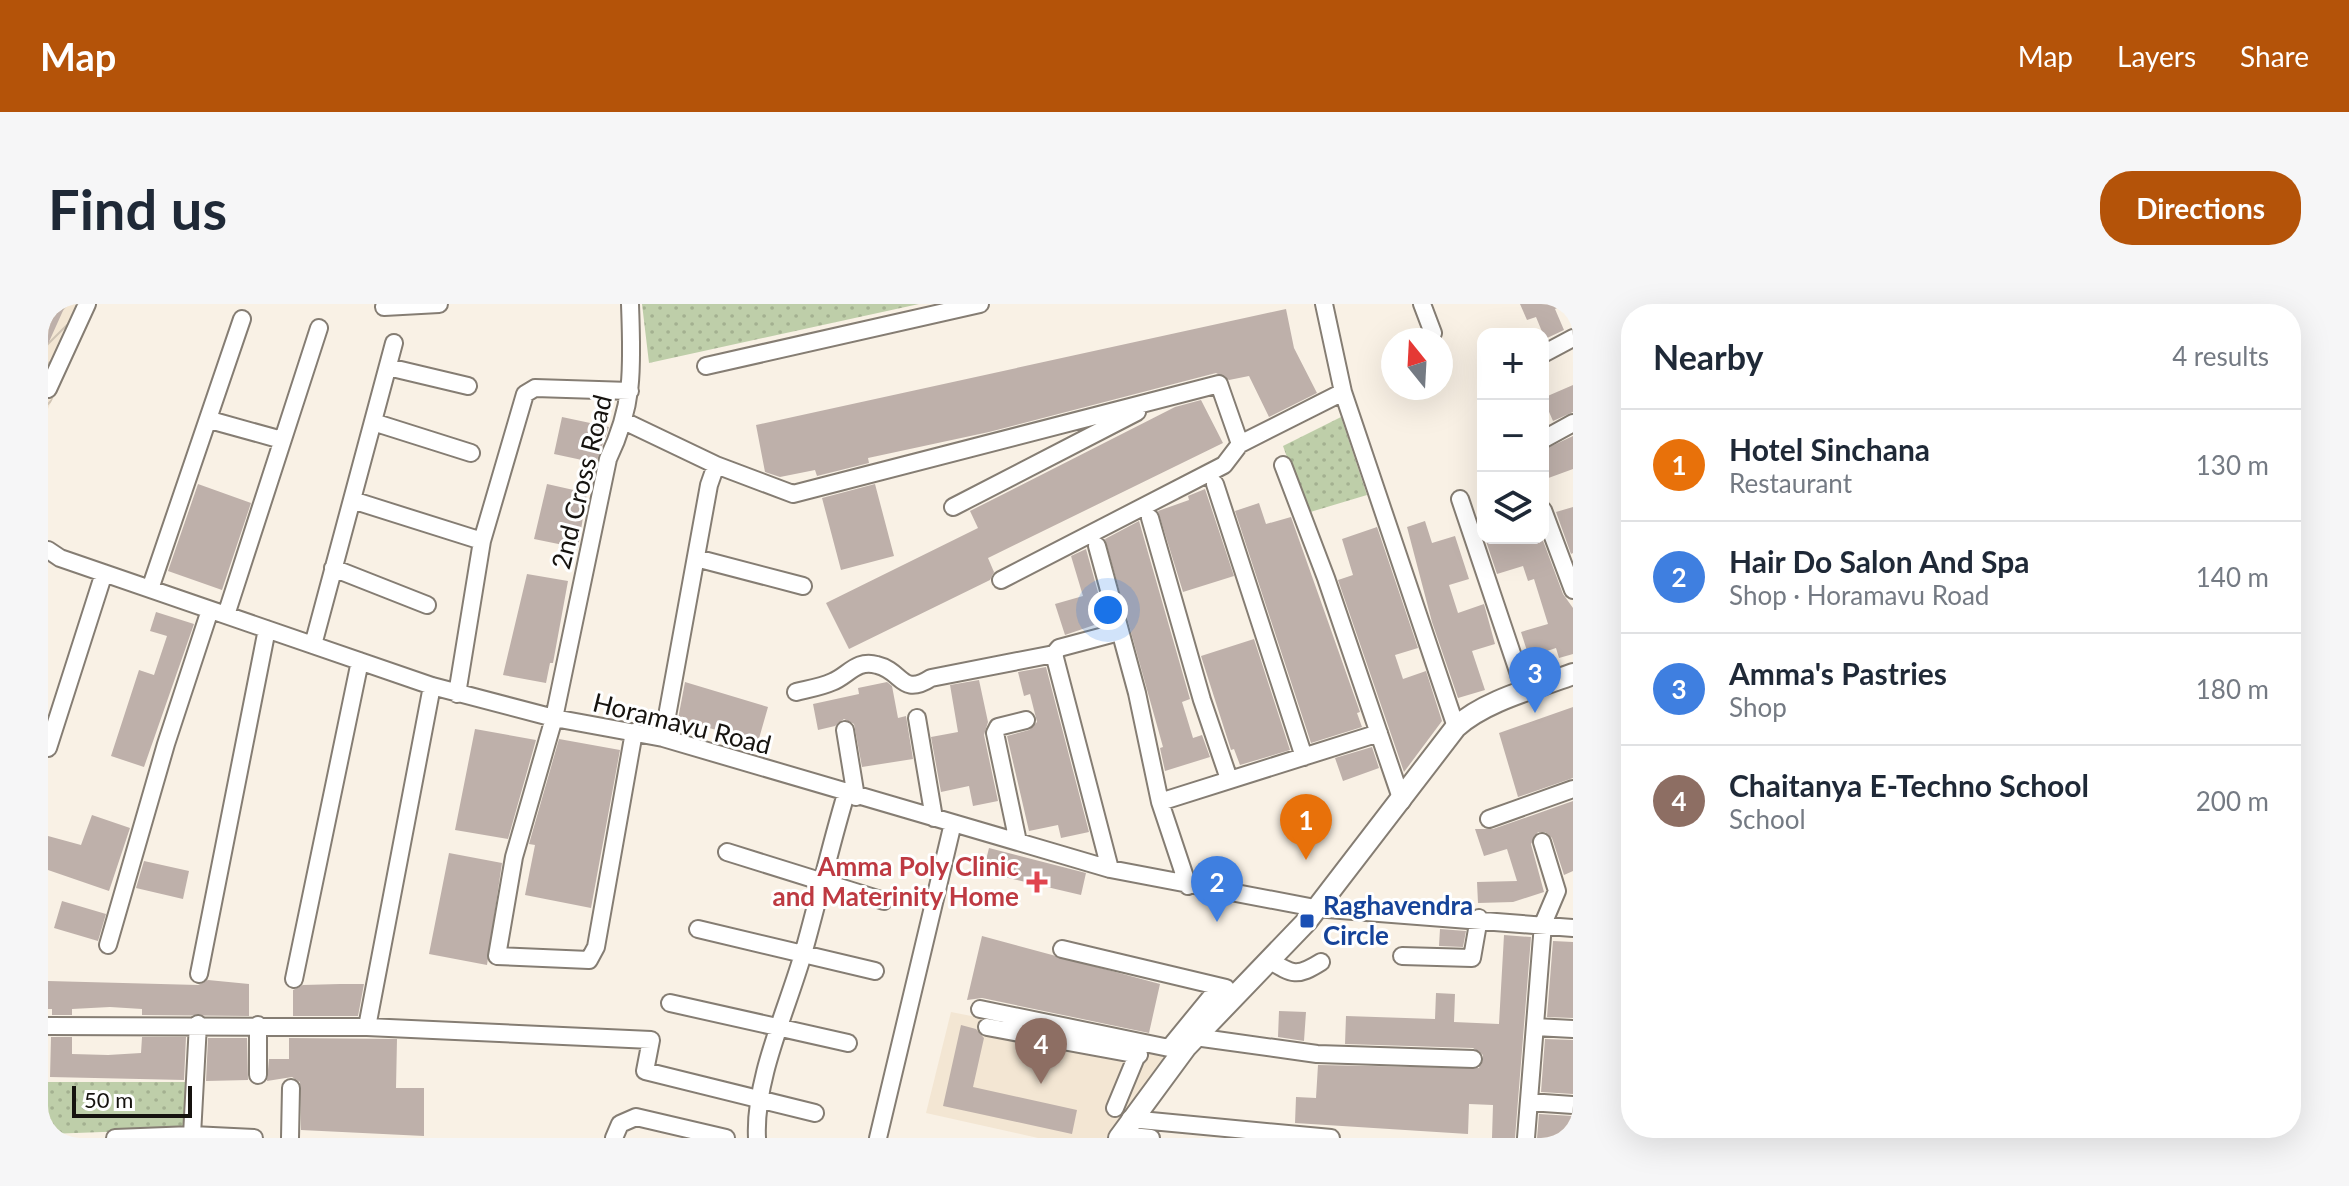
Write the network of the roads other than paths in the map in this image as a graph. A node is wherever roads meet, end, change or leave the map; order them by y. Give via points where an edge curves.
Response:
1 (87, 304) edge
2 (439, 304) edge
3 (630, 304) edge
4 (980, 304) edge
5 (1324, 304) edge
6 (1422, 304) edge
7 (384, 307) dead end
8 (242, 319) dead end
9 (319, 328) dead end
10 (1431, 328) edge
11 (1573, 338) edge
12 (394, 343) dead end
13 (1549, 351) edge
14 (706, 366) dead end
15 (388, 367) junction
16 (468, 386) dead end
17 (48, 389) edge
18 (630, 391) junction
19 (1343, 392) junction
20 (1164, 399) junction
21 (210, 420) junction
22 (373, 422) junction
23 (626, 422) junction
24 (1573, 423) edge
25 (1549, 436) edge
26 (282, 440) junction
27 (1240, 444) junction
28 (471, 453) dead end
29 (716, 465) junction
30 (1283, 465) dead end
31 (1215, 484) dead end
32 (1460, 499) dead end
33 (352, 500) junction
34 (953, 507) dead end
35 (1150, 518) dead end
36 (1549, 526) edge
37 (482, 541) junction
38 (1097, 546) dead end
39 (48, 550) edge
40 (696, 558) junction
41 (333, 568) junction
42 (104, 573) junction
43 (1001, 580) dead end
44 (803, 586) dead end
45 (150, 589) junction
46 (1573, 590) edge
47 (427, 605) dead end
48 (218, 613) junction
49 (267, 629) junction
50 (1119, 632) junction
51 (313, 645) junction
52 (1054, 654) junction
53 (360, 661) junction
54 (1573, 674) edge
55 (432, 686) junction
56 (796, 692) dead end
57 (1525, 692) junction
58 (457, 694) junction
59 (554, 718) junction
60 (917, 718) dead end
61 (1026, 720) dead end
62 (1456, 727) junction
63 (845, 730) dead end
64 (634, 732) junction
65 (1379, 733) junction
66 (663, 738) junction
67 (48, 748) edge
68 (1304, 757) junction
69 (1229, 779) junction
70 (1573, 789) edge
71 (851, 796) junction
72 (1402, 801) junction
73 (1160, 802) junction
74 (934, 818) junction
75 (1489, 819) dead end
76 (953, 823) junction
77 (1018, 842) junction
78 (1542, 842) dead end
79 (727, 852) dead end
80 (1110, 869) junction
81 (820, 881) junction
82 (1188, 886) junction
83 (884, 901) dead end
84 (1315, 908) junction
85 (1479, 918) junction
86 (1543, 924) junction
87 (1573, 928) edge
88 (698, 929) dead end
89 (108, 945) dead end
90 (1062, 949) dead end
91 (803, 954) junction
92 (1402, 956) dead end
93 (1269, 960) junction
94 (1321, 962) dead end
95 (875, 971) dead end
96 (199, 974) dead end
97 (294, 979) dead end
98 (1219, 987) junction
99 (1239, 991) junction
100 (670, 1003) dead end
101 (980, 1009) dead end
102 (198, 1024) junction
103 (258, 1025) junction
104 (48, 1026) edge
105 (367, 1027) junction
106 (987, 1027) dead end
107 (1535, 1027) junction
108 (778, 1028) junction
109 (1573, 1029) edge
110 (1195, 1037) junction
111 (848, 1043) dead end
112 (1168, 1054) junction
113 (1137, 1055) junction
114 (1473, 1059) dead end
115 (258, 1075) dead end
116 (291, 1088) dead end
117 (761, 1100) junction
118 (1529, 1102) junction
119 (1573, 1105) edge
120 (815, 1113) dead end
121 (1121, 1125) edge
122 (192, 1135) junction
123 (716, 1137) edge
124 (115, 1138) edge
125 (254, 1138) edge
126 (290, 1138) edge
127 (614, 1138) edge
128 (757, 1138) edge
129 (878, 1138) edge
130 (1151, 1138) edge
131 (1331, 1138) edge
132 (1526, 1138) edge

1 - 17 street
2 - 7 street
3 - 18 street, 2nd Cross Road
4 - 14 street
5 - 19 street
6 - 10 street
8 - 21 street
9 - 26 street
11 - 13 street
12 - 15 street
15 - 16 street
15 - 22 street
18 - 23 street, 2nd Cross Road
18 - 37 street via 529,390
19 - 27 street
19 - 62 street
20 - 27 street via 1219,384
20 - 29 street via 793,494
20 - 34 street
21 - 26 street
21 - 45 street
22 - 28 street
22 - 33 street
23 - 29 street
23 - 59 street, 2nd Cross Road via 608,459
24 - 25 street
26 - 48 street
27 - 43 street via 1224,465
29 - 40 street
30 - 65 street
31 - 68 street
32 - 57 street
33 - 37 street
33 - 41 street
35 - 69 street
36 - 46 street
37 - 58 street
38 - 50 street
39 - 42 street, Horamavu Road
40 - 44 street
40 - 66 street
41 - 47 street
41 - 51 street
42 - 45 street, Horamavu Road
42 - 67 street
45 - 48 street, Horamavu Road
48 - 49 street, Horamavu Road
48 - 89 street via 166,744
49 - 51 street, Horamavu Road
49 - 96 street
50 - 52 street via 1059,648
50 - 73 street
51 - 53 street, Horamavu Road
52 - 56 street via 931,678 919,686 908,686 876,664 852,666 835,682
52 - 80 street
53 - 55 street, Horamavu Road
53 - 97 street
54 - 57 main road
55 - 58 street, Horamavu Road
55 - 105 street
57 - 62 main road
58 - 59 street, Horamavu Road
59 - 64 street, Horamavu Road
59 - 64 street, 2nd Cross Road via 514,857 497,956 589,960 596,947
60 - 74 street
61 - 77 street via 998,727 995,733
62 - 72 main road
63 - 71 street
64 - 66 street, Horamavu Road
65 - 68 street
65 - 72 street
66 - 71 street, Horamavu Road
68 - 69 street
69 - 73 street
70 - 75 street
71 - 74 street, Horamavu Road
71 - 81 street
72 - 84 main road
73 - 82 street
74 - 76 street, Horamavu Road
76 - 77 street, Horamavu Road
76 - 129 street
77 - 80 street, Horamavu Road
78 - 86 street via 1557,891
79 - 81 street
80 - 82 street, Horamavu Road
81 - 83 street
81 - 91 street
82 - 84 street, Horamavu Road
84 - 85 street, Horamavu Road
84 - 93 main road
85 - 86 street, Horamavu Road
85 - 92 street via 1472,958
86 - 87 street, Horamavu Road
86 - 107 street
88 - 91 street
90 - 98 street
91 - 95 street
91 - 108 street
93 - 94 street via 1289,973 1303,974
93 - 99 main road
98 - 99 street
98 - 112 street
99 - 110 main road
100 - 108 street
101 - 112 street
102 - 103 street
102 - 104 street
102 - 122 street
103 - 105 street
103 - 115 street
105 - 117 street via 651,1040 645,1071
106 - 113 street
107 - 109 street
107 - 118 street
108 - 111 street
108 - 117 street
110 - 112 main road
110 - 114 street via 1317,1054
112 - 113 street
112 - 121 main road
113 - 121 street
116 - 126 street
117 - 120 street
117 - 128 street
118 - 119 street
118 - 132 street
121 - 130 street
121 - 131 street
122 - 124 street
122 - 125 street
123 - 127 street via 629,1117

